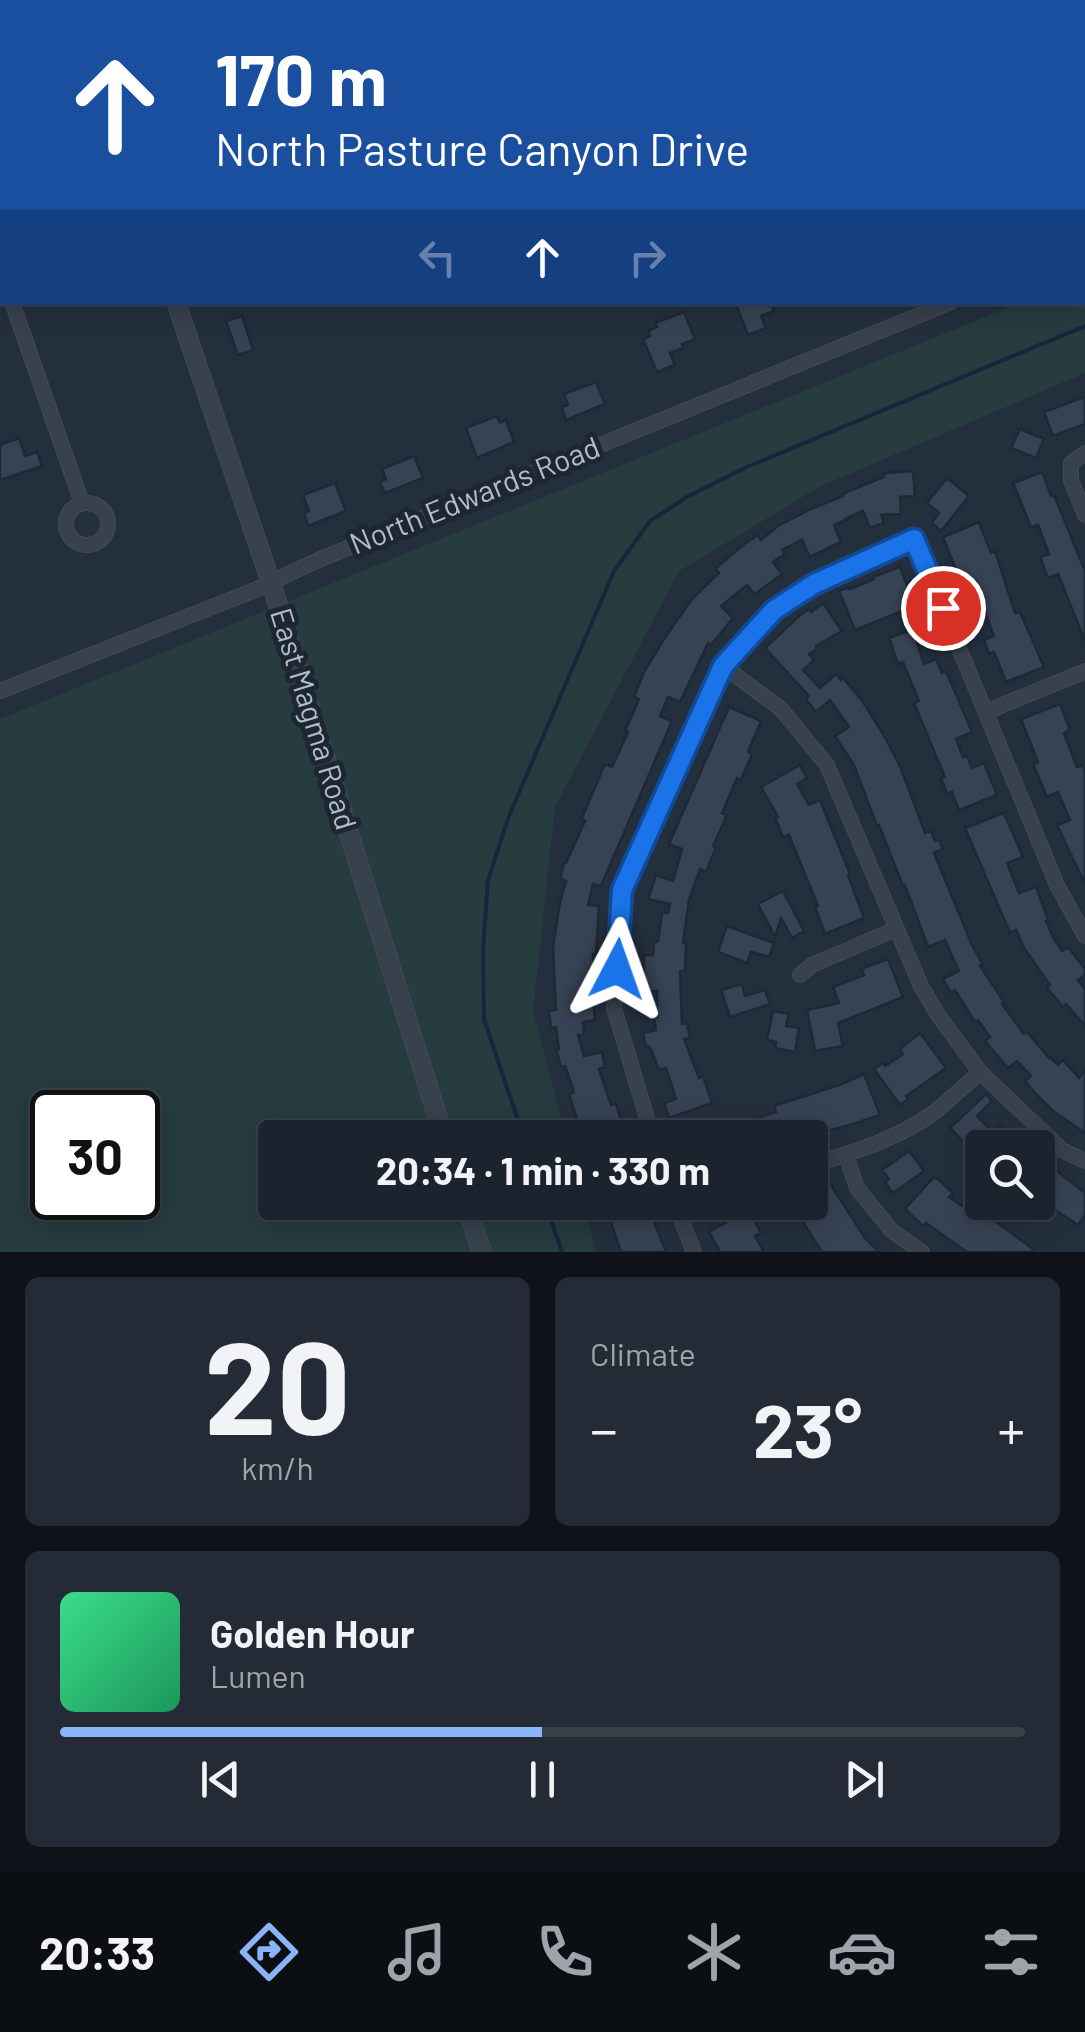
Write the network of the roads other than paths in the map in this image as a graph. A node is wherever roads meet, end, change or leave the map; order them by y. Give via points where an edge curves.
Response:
1 (13, 305) edge
2 (177, 305) edge
3 (944, 305) edge
4 (1085, 453) edge
5 (82, 504) dead end
6 (1085, 515) edge
7 (271, 583) junction
8 (723, 666) junction
9 (1085, 671) edge
10 (0, 690) edge
11 (986, 712) junction
12 (896, 929) junction
13 (1085, 936) edge
14 (800, 975) dead end
15 (980, 1072) junction
16 (438, 1120) edge
17 (648, 1120) edge
18 (846, 1155) junction
19 (828, 1160) edge
20 (1085, 1161) edge
21 (471, 1220) edge
22 (680, 1220) edge
23 (482, 1252) edge
24 (694, 1252) edge
25 (922, 1252) edge

1 - 5 street
2 - 7 street, East Magma Road
3 - 7 street, North Edwards Road
4 - 6 street via 1071,463
7 - 10 street, North Edwards Road
7 - 16 street, East Magma Road
8 - 11 street via 774,610 814,584 914,539
8 - 12 street via 781,709 827,766
8 - 17 street via 622,890 614,1008
9 - 11 street
11 - 13 street
12 - 14 street
12 - 15 street via 938,1015
15 - 18 street via 931,1114
15 - 20 street via 1062,1150
18 - 19 street
18 - 25 street via 857,1188 892,1231
21 - 23 street
22 - 24 street

